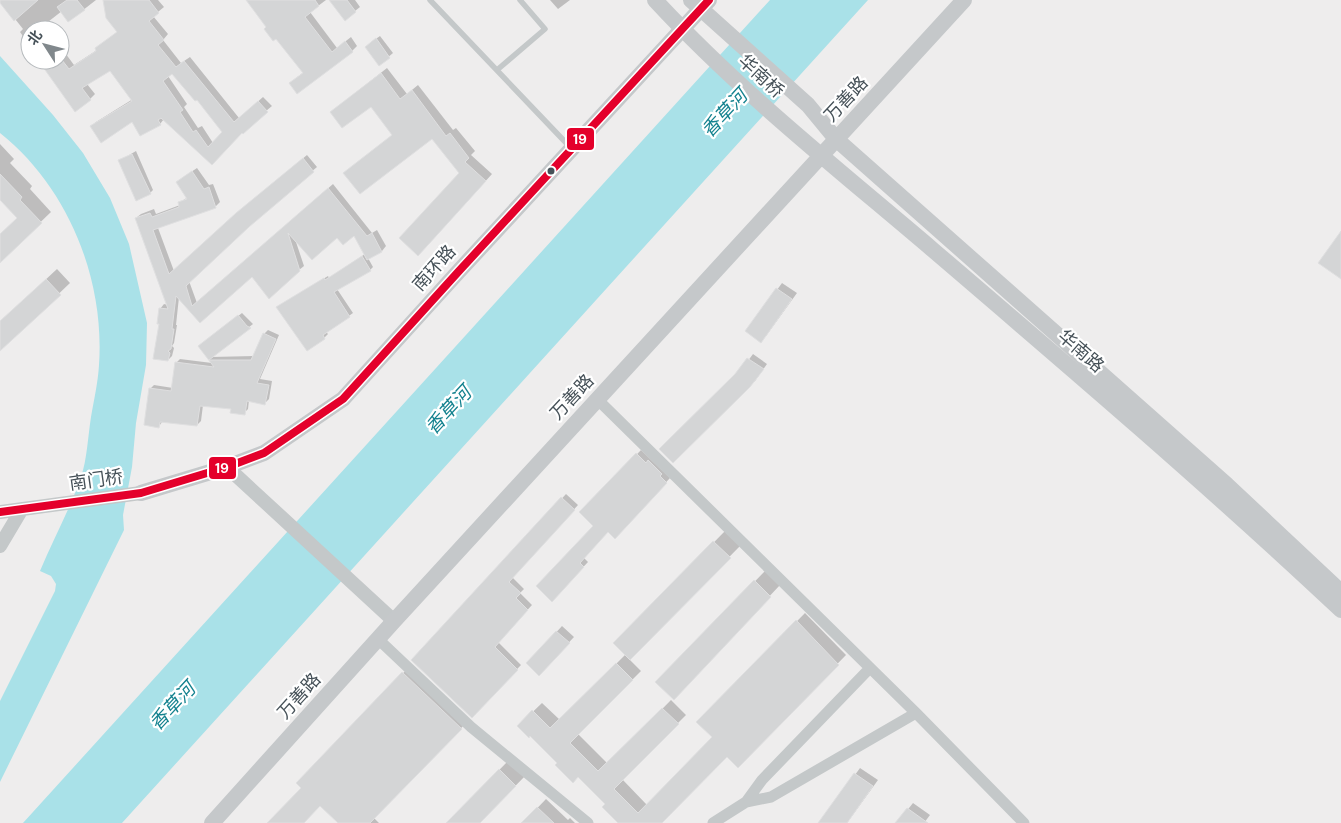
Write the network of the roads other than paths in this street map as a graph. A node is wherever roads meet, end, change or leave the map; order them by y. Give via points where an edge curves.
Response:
1 (430, 0) edge
2 (520, 0) edge
3 (655, 0) edge
4 (964, 0) edge
5 (700, 3) edge
6 (682, 29) junction
7 (497, 70) junction
8 (808, 105) joint
9 (789, 129) joint
10 (836, 139) junction
11 (571, 149) junction
12 (821, 156) junction
13 (598, 399) junction
14 (227, 467) junction
15 (141, 493) joint
16 (22, 509) junction
17 (0, 512) edge
18 (0, 546) edge
19 (1341, 592) edge
20 (1341, 610) edge
21 (394, 621) junction
22 (378, 639) junction
23 (870, 668) junction
24 (916, 713) junction
25 (746, 802) junction
26 (212, 823) edge
27 (588, 823) edge
28 (713, 823) edge
29 (1024, 823) edge

1 - 7 lane
2 - 7 lane via 545,29
3 - 6 main road
4 - 10 main road, 万善路
5 - 6 main road, 南环路
5 - 8 main road, 华南桥 via 727,33
6 - 9 main road, 华南桥
6 - 11 main road, 南环路
7 - 11 lane
8 - 10 main road, 华南路
9 - 12 main road, 华南路
10 - 12 main road, 万善路
10 - 19 main road, 华南路 via 1227,485
11 - 14 main road, 南环路 via 343,400 264,453
12 - 13 main road, 万善路
12 - 20 main road, 华南路 via 1032,335
13 - 21 main road, 万善路
13 - 23 street
14 - 15 main road, 南环路
14 - 21 street
15 - 16 street, 南门桥
16 - 17 street
16 - 18 street
21 - 22 main road, 万善路
22 - 26 main road, 万善路
22 - 27 street via 471,727
23 - 24 street
23 - 25 street via 762,780
24 - 25 street via 771,797
24 - 29 street
25 - 28 street

